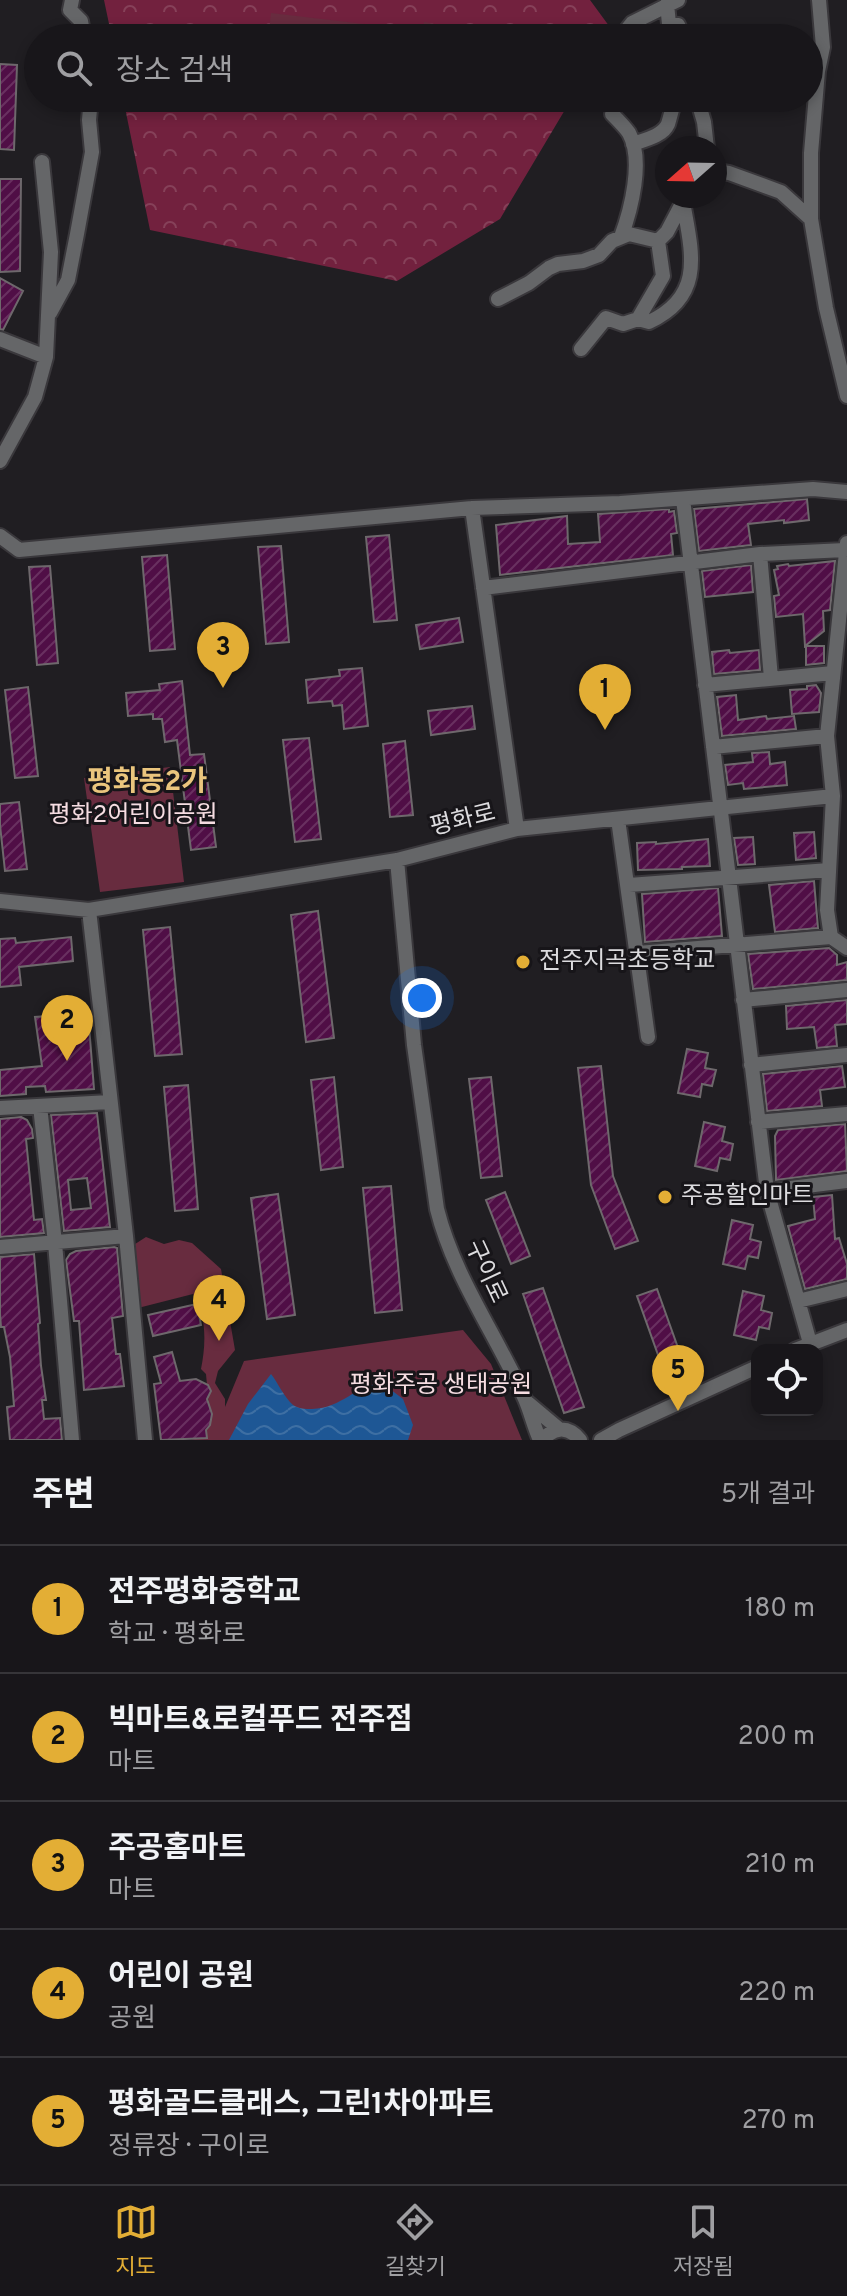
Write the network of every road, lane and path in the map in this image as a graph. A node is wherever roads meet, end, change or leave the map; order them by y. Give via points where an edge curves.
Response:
1 (72, 0) edge
2 (819, 0) edge
3 (672, 2) edge
4 (82, 24) edge
5 (631, 24) edge
6 (669, 24) edge
7 (821, 24) edge
8 (90, 112) edge
9 (670, 112) edge
10 (701, 112) edge
11 (814, 112) edge
12 (612, 114) dead end
13 (706, 136) edge
14 (633, 144) junction
15 (42, 162) dead end
16 (727, 173) edge
17 (679, 208) edge
18 (685, 208) edge
19 (811, 219) junction
20 (621, 237) junction
21 (658, 241) junction
22 (498, 299) dead end
23 (48, 317) junction
24 (638, 319) junction
25 (0, 339) edge
26 (581, 349) dead end
27 (46, 357) junction
28 (847, 396) edge
29 (0, 461) edge
30 (847, 492) edge
31 (683, 499) junction
32 (472, 508) junction
33 (0, 536) edge
34 (846, 546) edge
35 (760, 554) junction
36 (690, 562) junction
37 (483, 588) junction
38 (833, 673) junction
39 (771, 678) junction
40 (705, 685) junction
41 (827, 736) junction
42 (713, 747) junction
43 (833, 796) junction
44 (720, 809) junction
45 (618, 819) junction
46 (517, 829) junction
47 (397, 860) junction
48 (829, 870) junction
49 (728, 877) junction
50 (629, 885) junction
51 (0, 901) edge
52 (89, 910) junction
53 (831, 937) junction
54 (737, 945) junction
55 (847, 948) edge
56 (638, 953) junction
57 (847, 990) edge
58 (743, 1000) junction
59 (648, 1037) dead end
60 (847, 1055) edge
61 (751, 1065) junction
62 (110, 1102) junction
63 (40, 1106) junction
64 (0, 1108) edge
65 (847, 1114) edge
66 (758, 1122) junction
67 (846, 1184) edge
68 (767, 1191) junction
69 (126, 1236) junction
70 (55, 1243) junction
71 (0, 1247) edge
72 (847, 1289) edge
73 (798, 1301) junction
74 (847, 1330) edge
75 (810, 1343) joint
76 (751, 1370) edge
77 (525, 1400) junction
78 (562, 1430) junction
79 (602, 1439) edge
80 (72, 1440) edge
81 (145, 1440) edge
82 (542, 1440) edge
83 (580, 1440) edge

1 - 4 street via 70,10
2 - 7 street
3 - 5 street
3 - 6 street
8 - 23 street via 92,152 68,280
9 - 14 street via 664,131
10 - 13 street
11 - 19 street
12 - 14 street
14 - 20 street via 634,189
15 - 23 street via 51,252
16 - 19 street via 781,192
17 - 21 street
18 - 24 street via 691,257 687,289 666,314 649,322
19 - 28 street
20 - 21 street
20 - 22 street via 599,255 558,264
21 - 24 street via 663,276
23 - 27 street
24 - 26 street via 623,324 606,318
25 - 27 street
27 - 29 street via 35,397
30 - 31 street via 813,489
31 - 32 street
31 - 36 street
32 - 33 street via 19,550
32 - 37 street
34 - 35 street
34 - 38 street
35 - 36 street
35 - 39 street
36 - 37 street
36 - 40 street
37 - 46 street
38 - 39 street
38 - 41 street
39 - 40 street
40 - 42 street
41 - 42 street
41 - 43 street
42 - 44 street
43 - 44 street, 평화로
43 - 48 street
44 - 45 street, 평화로
44 - 49 street
45 - 46 street, 평화로
45 - 50 street
46 - 47 street, 평화로
47 - 52 street, 평화로
47 - 77 street, 구이로 via 414,1045 442,1232
48 - 49 street
48 - 53 street
49 - 50 street
49 - 54 street
50 - 56 street
51 - 52 street, 평화로
52 - 62 street
53 - 54 street
53 - 55 street
54 - 56 street
54 - 58 street
56 - 59 street
57 - 58 street
58 - 61 street
60 - 61 street
61 - 66 street
62 - 63 street
62 - 69 street
63 - 64 street
63 - 70 street
65 - 66 street
66 - 68 street
67 - 68 street
68 - 73 street
69 - 70 street
69 - 81 street
70 - 71 street
70 - 80 street
72 - 73 street
73 - 75 street
74 - 75 street
76 - 79 street, 구이로
77 - 78 street, 구이로
77 - 82 street, 구이로
78 - 79 street, 구이로
78 - 82 street, 구이로
78 - 83 street, 구이로

